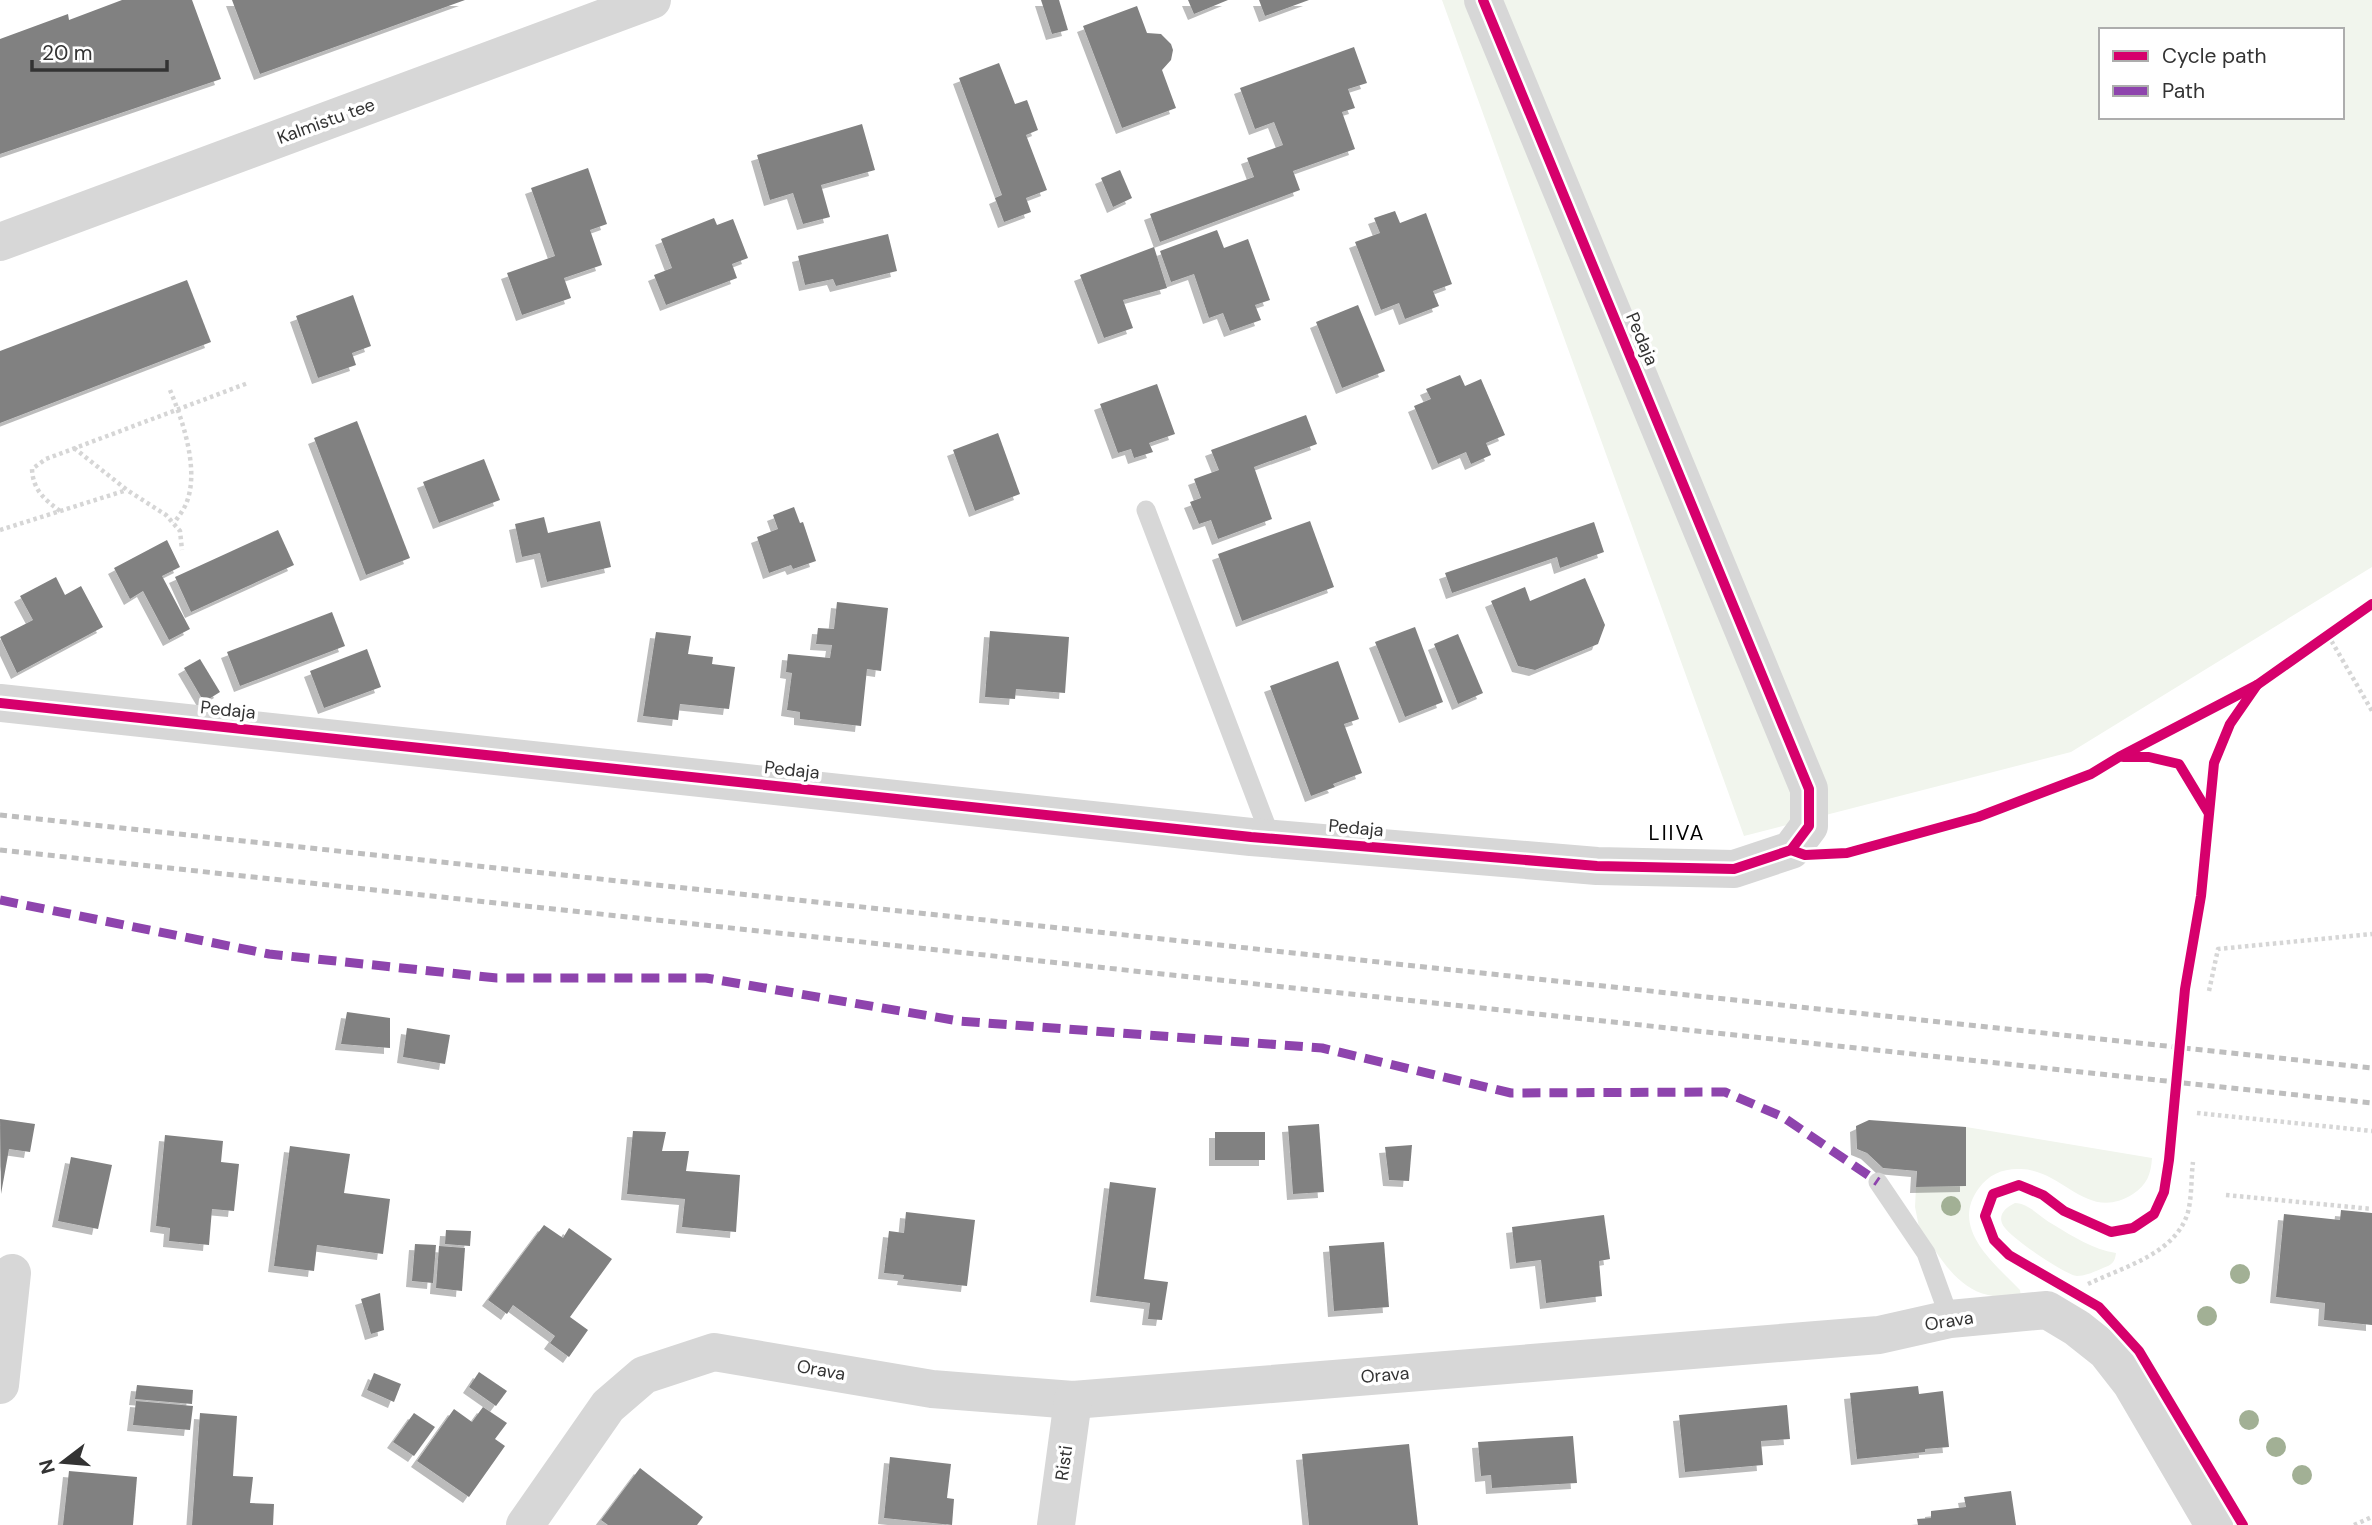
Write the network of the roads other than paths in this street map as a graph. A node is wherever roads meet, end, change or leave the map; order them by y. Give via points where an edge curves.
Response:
1 (652, 0) edge
2 (1483, 0) edge
3 (0, 242) edge
4 (1146, 510) dead end
5 (0, 704) edge
6 (1271, 838) junction
7 (1878, 1181) dead end
8 (12, 1273) dead end
9 (1950, 1319) junction
10 (0, 1385) edge
11 (1073, 1400) junction
12 (525, 1525) edge
13 (1056, 1525) edge
14 (2214, 1525) edge

1 - 3 street, Kalmistu tee
2 - 6 street, Pedaja via 1809,789 1808,827 1791,850 1734,869 1597,866
4 - 6 lane
5 - 6 street, Pedaja
7 - 9 lane via 1926,1253
8 - 10 street
9 - 11 street, Orava via 1879,1335
9 - 14 street, Orava via 2047,1310 2077,1328 2106,1351 2131,1383
11 - 12 street, Orava via 932,1389 714,1352 644,1375 608,1406
11 - 13 street, Risti

